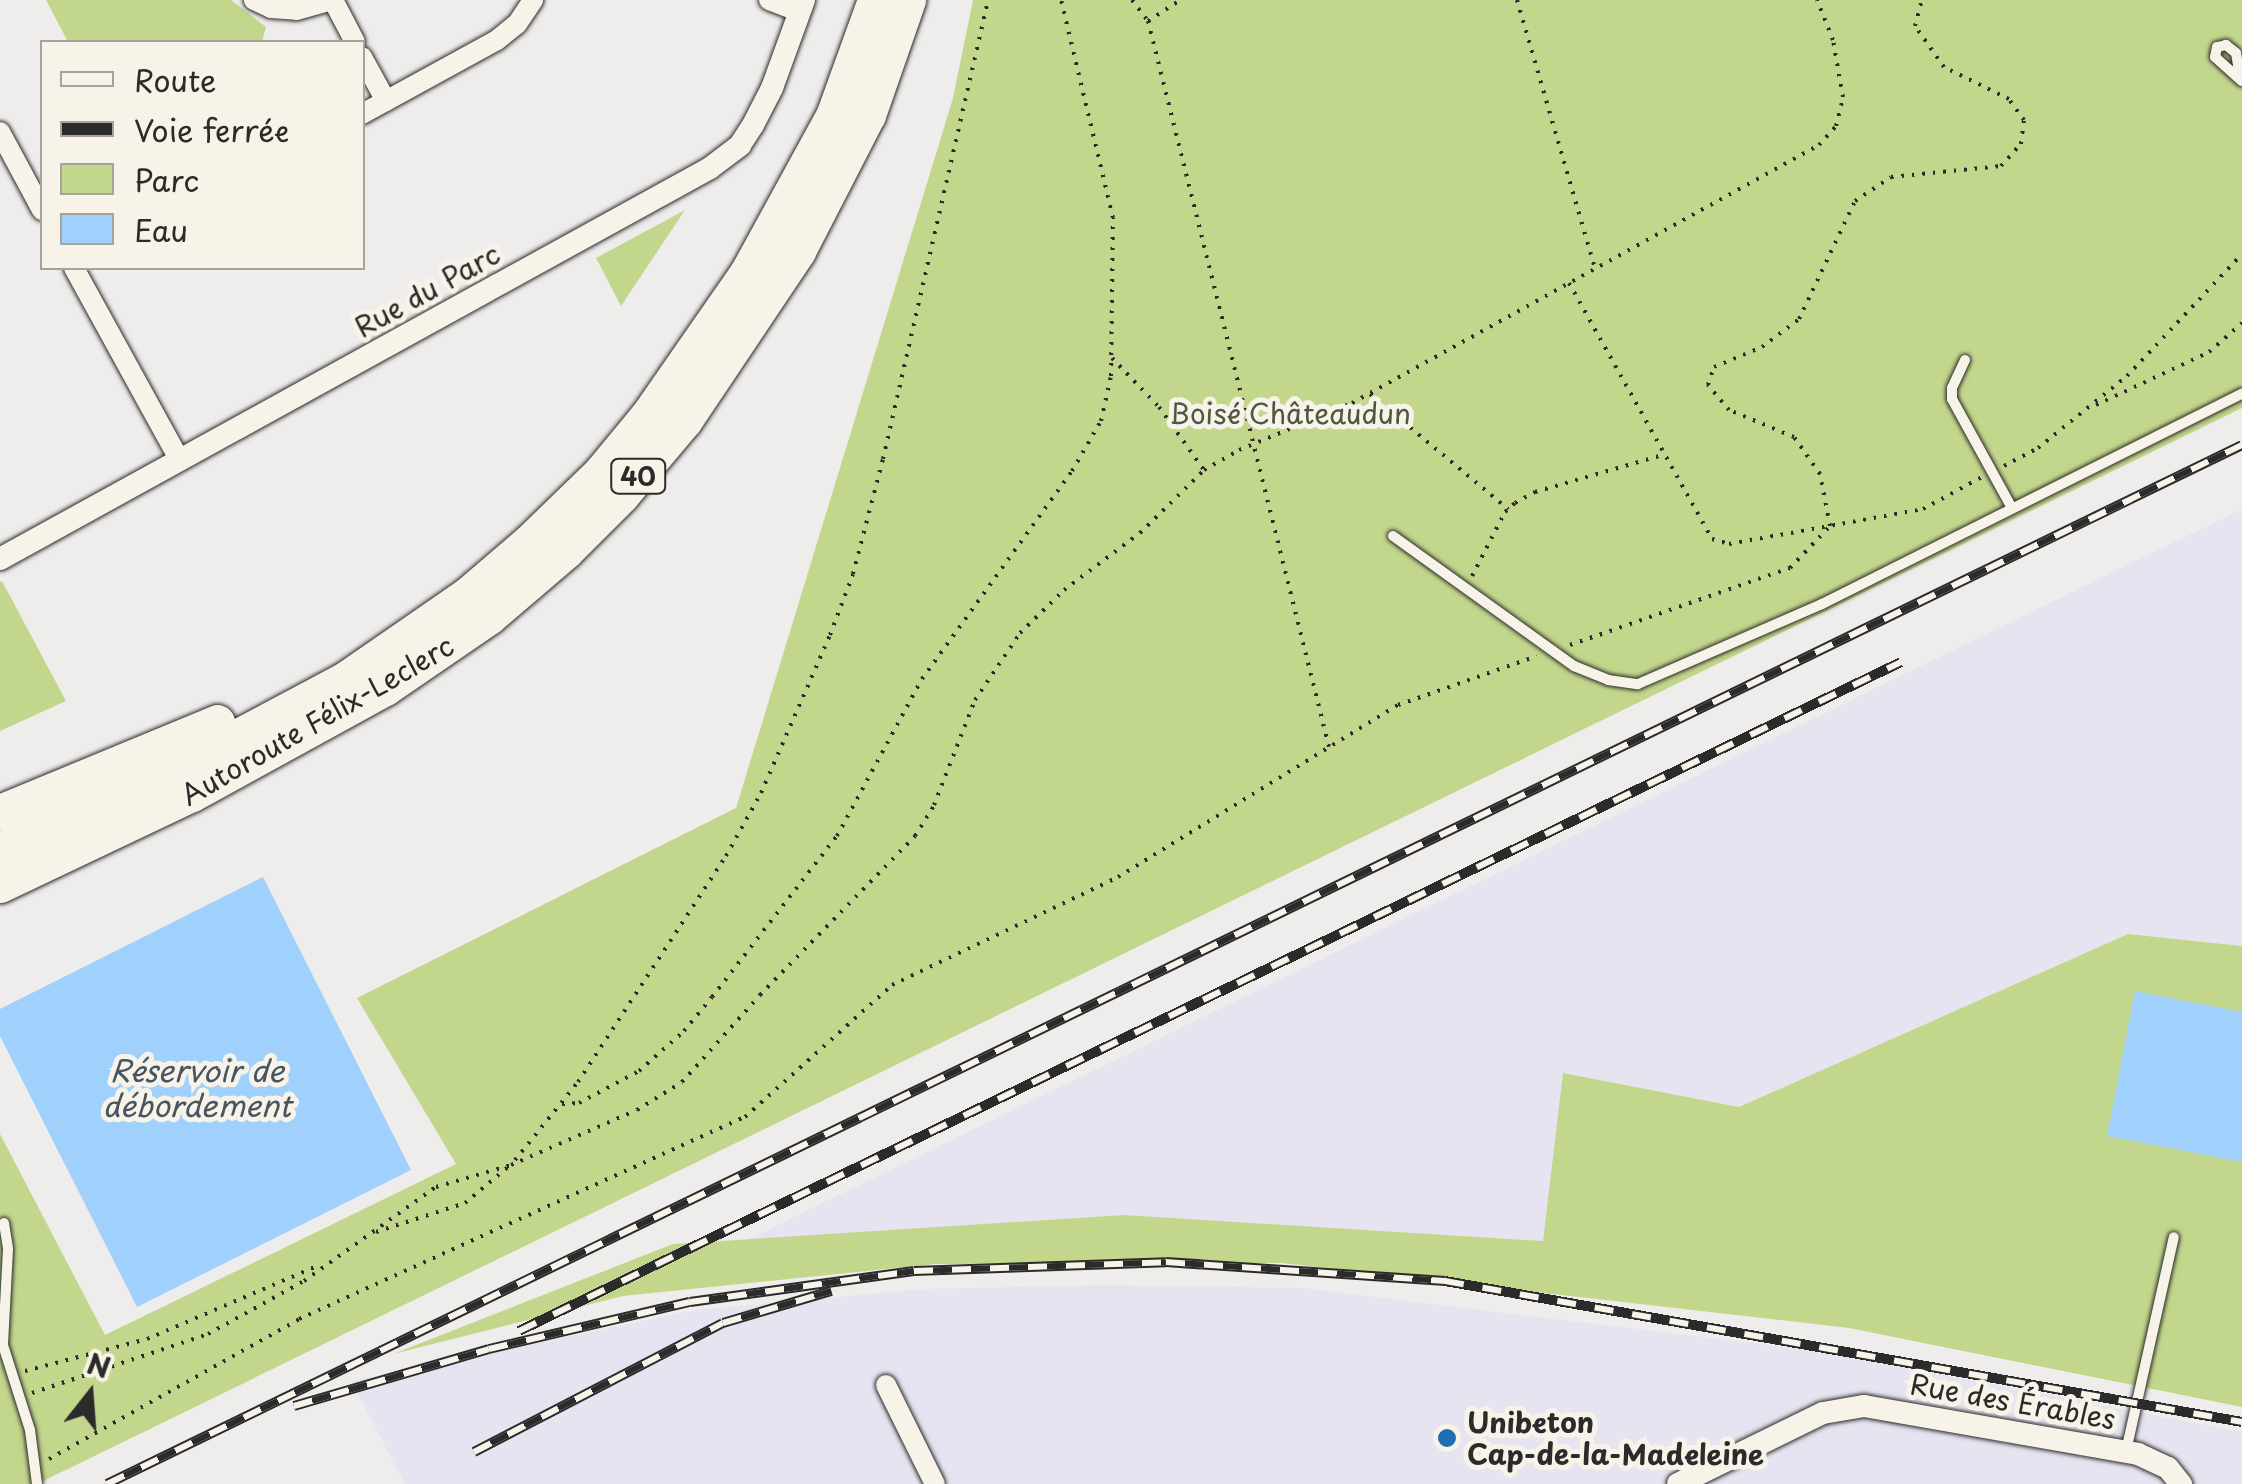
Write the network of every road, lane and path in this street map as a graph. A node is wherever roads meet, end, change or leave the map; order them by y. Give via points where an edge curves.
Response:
1 (254, 0) edge
2 (333, 0) edge
3 (533, 0) edge
4 (769, 0) edge
5 (875, 0) edge
6 (908, 0) edge
7 (988, 0) edge
8 (1061, 0) edge
9 (1132, 0) edge
10 (1180, 0) edge
11 (1517, 0) edge
12 (1817, 0) edge
13 (1922, 0) edge
14 (802, 6) edge
15 (1148, 20) junction
16 (354, 40) edge
17 (365, 63) edge
18 (386, 102) junction
19 (365, 112) edge
20 (0, 132) edge
21 (40, 206) edge
22 (2242, 254) edge
23 (1595, 269) junction
24 (80, 270) edge
25 (1569, 284) junction
26 (2242, 323) edge
27 (1112, 358) junction
28 (1966, 360) dead end
29 (1370, 394) junction
30 (2242, 394) edge
31 (2087, 408) junction
32 (1257, 442) junction
33 (1666, 454) junction
34 (180, 461) junction
35 (1204, 470) junction
36 (1992, 472) junction
37 (2012, 508) junction
38 (1508, 509) junction
39 (1830, 526) junction
40 (1393, 536) dead end
41 (0, 559) edge
42 (1465, 588) junction
43 (393, 649) junction
44 (1552, 651) junction
45 (1330, 747) junction
46 (192, 794) junction
47 (0, 812) edge
48 (0, 849) edge
49 (0, 885) edge
50 (0, 902) edge
51 (562, 1104) junction
52 (511, 1165) junction
53 (4, 1223) dead end
54 (371, 1233) junction
55 (2174, 1237) dead end
56 (325, 1263) junction
57 (12, 1376) junction
58 (886, 1386) dead end
59 (19, 1398) junction
60 (2126, 1452) junction
61 (36, 1466) junction
62 (37, 1484) edge
63 (935, 1484) edge
64 (1678, 1484) edge
65 (2181, 1484) edge

1 - 2 street via 297,10
2 - 16 street
3 - 18 street via 497,40
4 - 14 street
5 - 43 highway, Autoroute Félix-Leclerc / 40 via 843,94 799,186 678,376 600,472 530,541
6 - 46 highway, Autoroute Félix-Leclerc / 40 via 868,116 798,252 700,400 621,496 548,567 448,646
7 - 51 path via 888,440 837,619 738,836
8 - 27 path via 1110,202
9 - 15 path
10 - 15 path
11 - 23 path
12 - 23 path via 1833,40 1843,97 1836,126 1818,144
13 - 39 path via 1914,26 1944,67 2009,99 2024,120 2021,144 2001,166 1890,177 1855,200 1799,319 1762,347 1714,367 1708,385 1728,410 1794,437 1820,474
14 - 34 street, Rue du Parc via 766,101 726,156
15 - 32 path
17 - 18 street
18 - 19 street
20 - 21 street
22 - 31 path
23 - 25 path
24 - 34 street
25 - 29 path
25 - 33 path
26 - 31 path via 2210,352
27 - 35 path via 1159,407
27 - 51 path via 1104,410 1088,446 922,680 837,836 672,1043 619,1084 578,1104
28 - 36 lane via 1952,398
29 - 32 path
29 - 38 path
30 - 37 lane
31 - 36 path via 2038,448
32 - 35 path
32 - 45 path
33 - 38 path via 1535,492
33 - 39 path via 1712,539 1729,544
34 - 41 street, Rue du Parc
35 - 52 path via 1140,533 1050,602 1008,648 975,700 934,806 914,836 693,1072 651,1103
36 - 37 lane
36 - 39 path via 1923,508
37 - 44 lane via 1822,604 1648,681 1608,680
38 - 42 path
39 - 44 path via 1790,568
40 - 42 lane
42 - 44 lane
43 - 47 highway
43 - 48 highway, Autoroute Félix-Leclerc / 40 via 270,720
44 - 45 path via 1398,705
45 - 61 path via 1118,877 892,986 745,1116 299,1319
46 - 49 highway, Autoroute Félix-Leclerc / 40
46 - 50 highway
51 - 52 path
52 - 54 path via 443,1184
52 - 54 path via 466,1203
53 - 57 lane via 3,1345
54 - 56 path
55 - 60 lane
56 - 57 path via 147,1338
56 - 59 path via 208,1334
57 - 59 lane
58 - 63 street
59 - 61 lane
60 - 64 street, Rue des Érables via 1852,1406 1824,1413
60 - 65 street, Rue des Érables via 2158,1462
61 - 62 lane

